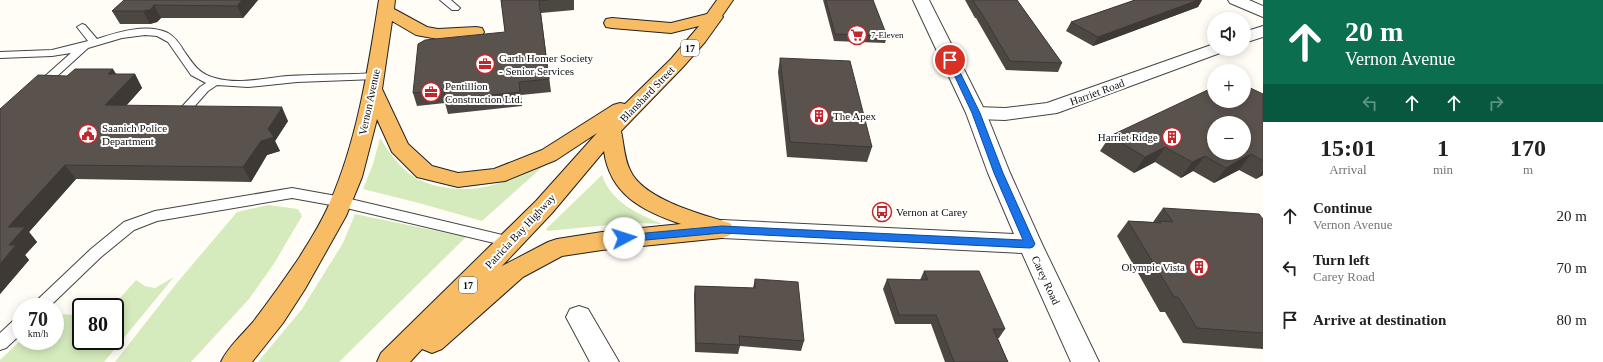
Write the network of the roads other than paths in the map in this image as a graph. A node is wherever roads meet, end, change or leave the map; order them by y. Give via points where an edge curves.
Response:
1 (445, 0) edge
2 (725, 0) edge
3 (921, 0) edge
4 (1236, 0) edge
5 (386, 6) edge
6 (455, 8) dead end
7 (1263, 12) edge
8 (715, 17) junction
9 (612, 23) dead end
10 (82, 27) dead end
11 (1263, 31) edge
12 (476, 32) dead end
13 (1251, 35) edge
14 (95, 43) junction
15 (84, 47) junction
16 (1207, 52) edge
17 (0, 55) edge
18 (214, 82) junction
19 (374, 82) junction
20 (648, 91) junction
21 (28, 96) edge
22 (206, 112) edge
23 (976, 113) junction
24 (612, 130) junction
25 (342, 202) junction
26 (722, 229) junction
27 (511, 242) junction
28 (1030, 244) junction
29 (48, 298) edge
30 (579, 317) dead end
31 (12, 332) edge
32 (0, 343) edge
33 (235, 362) edge
34 (391, 362) edge
35 (408, 362) edge
36 (605, 362) edge
37 (1085, 362) edge

1 - 6 lane
2 - 8 highway, Blanshard Street / 17
3 - 23 street, Carey Road
4 - 7 street
5 - 12 highway via 422,30 438,34
5 - 19 highway, Vernon Avenue
8 - 9 highway via 671,28
8 - 20 highway, Blanshard Street / 17 via 677,63
10 - 14 lane
11 - 13 street
14 - 15 lane
14 - 18 lane via 123,34 159,33 176,45 189,67 200,76
15 - 17 lane via 61,52
15 - 21 lane
16 - 23 street, Harriet Road via 1050,109 1005,114
18 - 19 lane via 227,84 345,78
18 - 22 lane via 184,111
19 - 20 highway via 399,147 425,172 458,180 497,176 549,155
19 - 25 highway, Vernon Avenue via 360,143
20 - 24 highway, Blanshard Street / 17
23 - 28 street, Carey Road via 998,173
24 - 26 highway via 620,174 633,190 662,209
24 - 27 highway, Patricia Bay Highway / 17
25 - 27 lane
25 - 29 lane via 292,193 155,216 129,226
25 - 33 highway via 318,248 291,290
26 - 28 street
26 - 35 highway via 557,248 514,270
27 - 34 highway, Patricia Bay Highway / 17
28 - 37 street, Carey Road
30 - 36 street
31 - 32 lane

